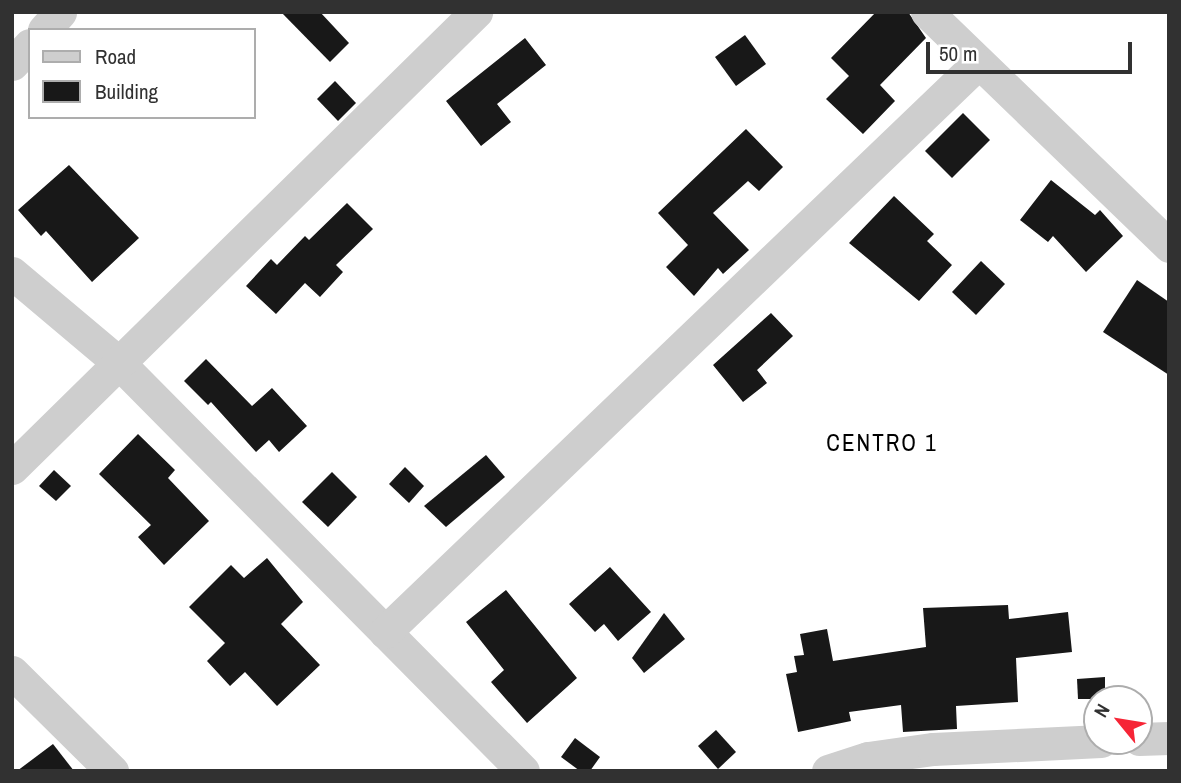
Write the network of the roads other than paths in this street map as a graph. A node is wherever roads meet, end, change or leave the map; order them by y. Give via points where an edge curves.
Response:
1 (60, 12) edge
2 (477, 12) edge
3 (928, 12) edge
4 (46, 28) edge
5 (28, 47) edge
6 (12, 64) edge
7 (977, 64) junction
8 (1169, 246) edge
9 (12, 273) edge
10 (119, 363) junction
11 (12, 468) edge
12 (385, 632) junction
13 (12, 672) edge
14 (1083, 742) edge
15 (112, 771) edge
16 (523, 771) edge
17 (828, 771) edge

1 - 4 street
2 - 10 street
3 - 7 street
5 - 6 street
7 - 8 street
7 - 12 street
9 - 10 street
10 - 11 street
10 - 12 street
12 - 16 street
13 - 15 street
14 - 17 street via 933,749 868,758

